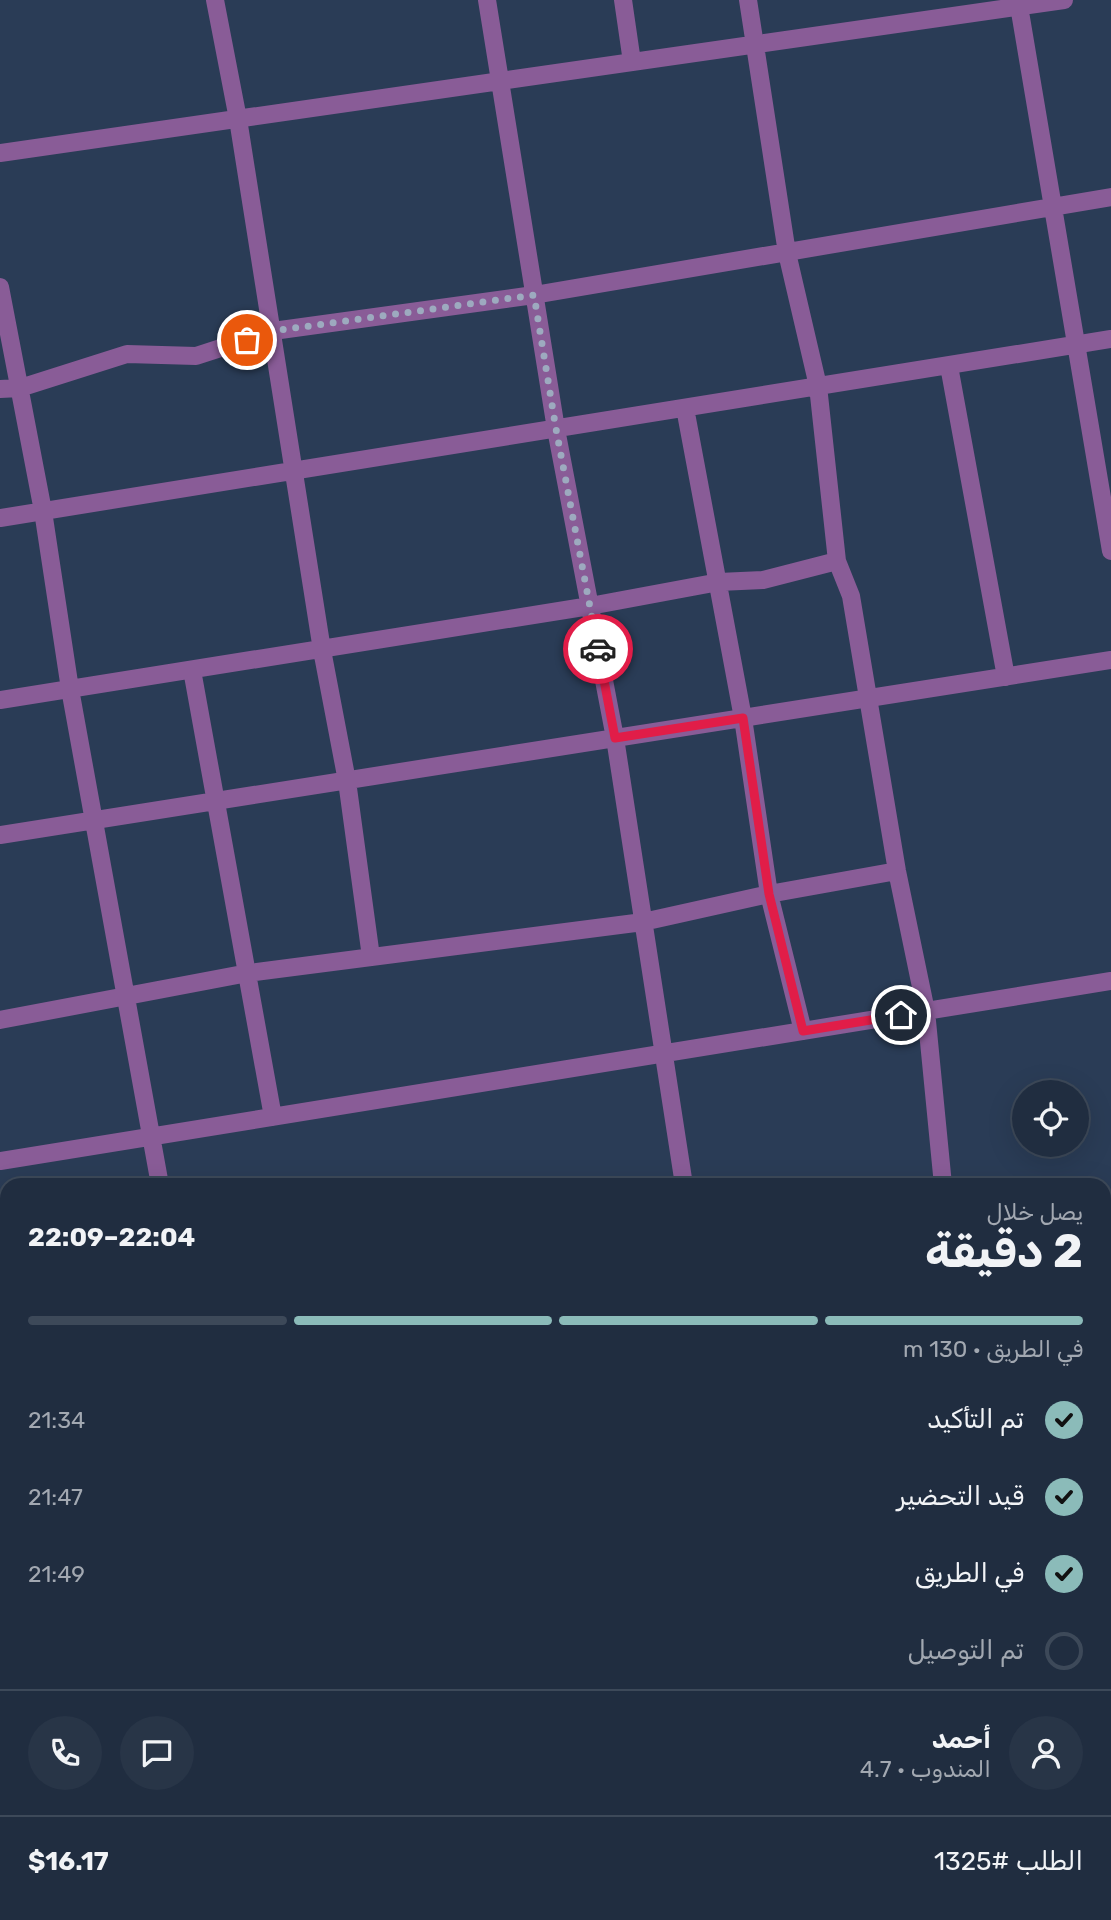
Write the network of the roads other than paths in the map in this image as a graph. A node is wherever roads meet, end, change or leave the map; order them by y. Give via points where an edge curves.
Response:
1 (215, 0) edge
2 (486, 0) edge
3 (623, 0) edge
4 (748, 0) edge
5 (1064, 0) edge
6 (1018, 3) edge
7 (754, 45) junction
8 (632, 62) junction
9 (500, 81) junction
10 (238, 119) junction
11 (0, 153) edge
12 (1111, 197) edge
13 (1051, 206) junction
14 (787, 253) junction
15 (0, 287) edge
16 (534, 295) junction
17 (273, 331) junction
18 (1111, 339) edge
19 (1076, 345) junction
20 (948, 366) junction
21 (818, 386) junction
22 (20, 388) junction
23 (0, 389) edge
24 (685, 408) junction
25 (556, 429) junction
26 (293, 471) junction
27 (44, 511) junction
28 (0, 518) edge
29 (1111, 551) edge
30 (837, 561) junction
31 (719, 582) junction
32 (590, 606) junction
33 (321, 650) junction
34 (1111, 660) edge
35 (192, 670) junction
36 (1006, 677) junction
37 (70, 689) junction
38 (869, 699) junction
39 (0, 700) edge
40 (743, 718) junction
41 (615, 738) junction
42 (347, 781) junction
43 (218, 801) junction
44 (95, 820) junction
45 (0, 835) edge
46 (897, 871) junction
47 (769, 894) junction
48 (643, 922) junction
49 (371, 957) junction
50 (248, 973) junction
51 (1111, 981) edge
52 (125, 997) junction
53 (926, 1011) junction
54 (0, 1020) edge
55 (803, 1031) junction
56 (664, 1054) junction
57 (273, 1116) junction
58 (151, 1136) junction
59 (0, 1161) edge
60 (159, 1178) edge
61 (683, 1178) edge
62 (942, 1178) edge

1 - 10 street
2 - 9 street
3 - 8 street
4 - 7 street
5 - 6 street
6 - 7 street
6 - 13 street
7 - 8 street
7 - 14 street
8 - 9 street
9 - 10 street
9 - 16 street
10 - 11 street
10 - 17 street
12 - 13 street
13 - 14 street
13 - 19 street
14 - 16 street
14 - 21 street
15 - 22 street
16 - 17 street
16 - 25 street
17 - 22 street via 196,356 127,354
17 - 26 street
18 - 19 street
19 - 20 street
19 - 29 street
20 - 21 street
20 - 36 street
21 - 24 street
21 - 30 street
22 - 23 street
22 - 27 street
24 - 25 street
24 - 31 street
25 - 26 street
25 - 32 street
26 - 27 street
26 - 33 street
27 - 28 street
27 - 37 street
30 - 31 street via 762,580
30 - 38 street via 851,596
31 - 32 street
31 - 40 street
32 - 33 street
32 - 41 street
33 - 35 street
33 - 42 street
34 - 36 street
35 - 37 street
35 - 43 street
36 - 38 street
37 - 39 street
37 - 44 street
38 - 40 street
38 - 46 street
40 - 41 street
40 - 47 street
41 - 42 street
41 - 48 street
42 - 43 street
42 - 49 street
43 - 44 street
43 - 50 street
44 - 45 street
44 - 52 street
46 - 47 street
46 - 53 street
47 - 48 street
47 - 55 street
48 - 49 street
48 - 56 street
49 - 50 street
50 - 52 street
50 - 57 street
51 - 53 street
52 - 54 street
52 - 58 street
53 - 55 street
53 - 62 street
55 - 56 street
56 - 57 street
56 - 61 street
57 - 58 street
58 - 59 street
58 - 60 street

